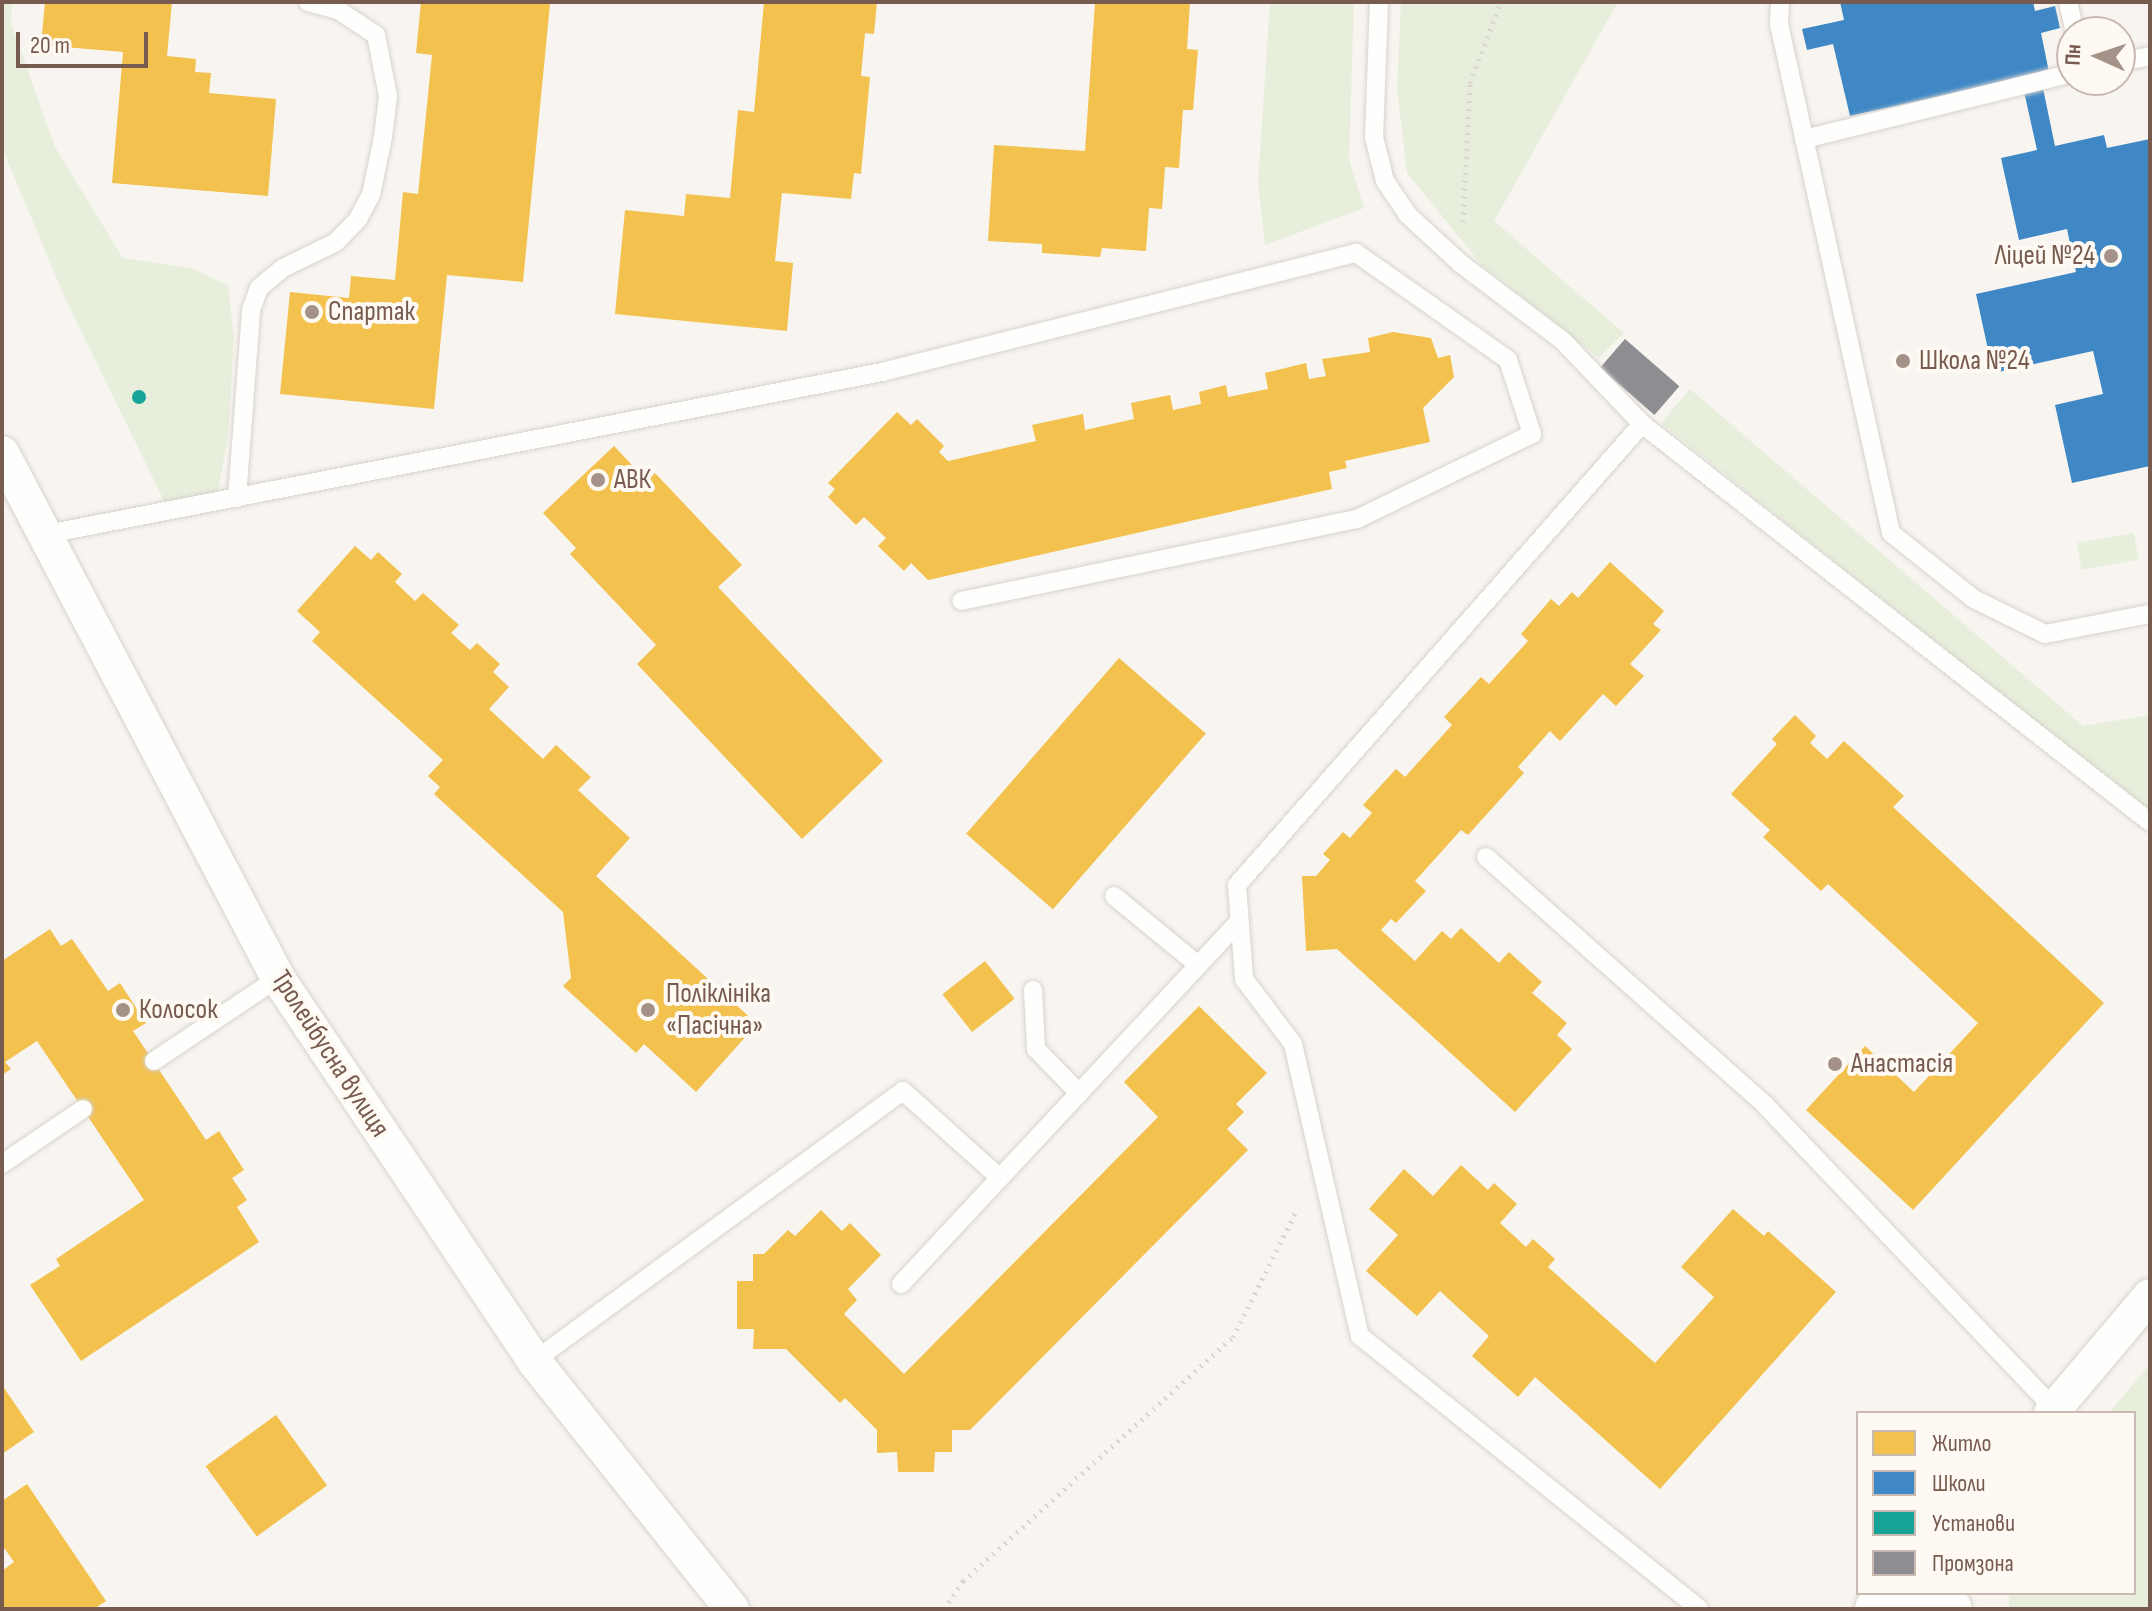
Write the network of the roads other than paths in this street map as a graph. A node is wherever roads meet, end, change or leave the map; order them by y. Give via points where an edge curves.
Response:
1 (308, 2) edge
2 (1379, 2) edge
3 (1780, 2) edge
4 (2056, 77) edge
5 (1804, 139) junction
6 (1642, 424) junction
7 (2, 453) edge
8 (237, 498) junction
9 (42, 535) junction
10 (961, 601) dead end
11 (2150, 614) edge
12 (2150, 822) edge
13 (1486, 857) dead end
14 (1114, 896) dead end
15 (1239, 921) junction
16 (1198, 965) junction
17 (278, 978) junction
18 (1033, 990) dead end
19 (154, 1061) dead end
20 (1079, 1093) junction
21 (83, 1109) dead end
22 (2, 1164) edge
23 (1000, 1178) junction
24 (901, 1284) dead end
25 (2150, 1296) edge
26 (534, 1361) junction
27 (2052, 1411) edge
28 (1918, 1595) edge
29 (732, 1609) edge
30 (1699, 1609) edge
31 (1950, 1609) edge

1 - 8 lane via 338,10 376,35 388,96 383,137 371,195 358,219 336,242 283,268 259,288 251,310
2 - 6 lane via 1374,137 1385,181 1408,215 1460,263 1563,341
3 - 5 lane via 1779,24
4 - 5 lane
5 - 11 lane via 1891,533 1974,599 2045,634
6 - 12 lane
6 - 15 lane via 1237,885
7 - 9 street, Тролейбусна вулиця
8 - 9 lane
8 - 10 lane via 882,372 1356,253 1508,360 1532,434 1357,519
9 - 17 street, Тролейбусна вулиця
13 - 27 lane via 1765,1105
14 - 16 lane
15 - 16 lane
15 - 30 lane via 1244,979 1293,1044 1360,1336
16 - 20 lane
17 - 19 lane
17 - 26 street, Тролейбусна вулиця
18 - 20 lane via 1036,1049
20 - 23 lane
21 - 22 lane
23 - 24 lane
23 - 26 lane via 903,1091
25 - 27 street
26 - 29 street, Тролейбусна вулиця
28 - 31 street

